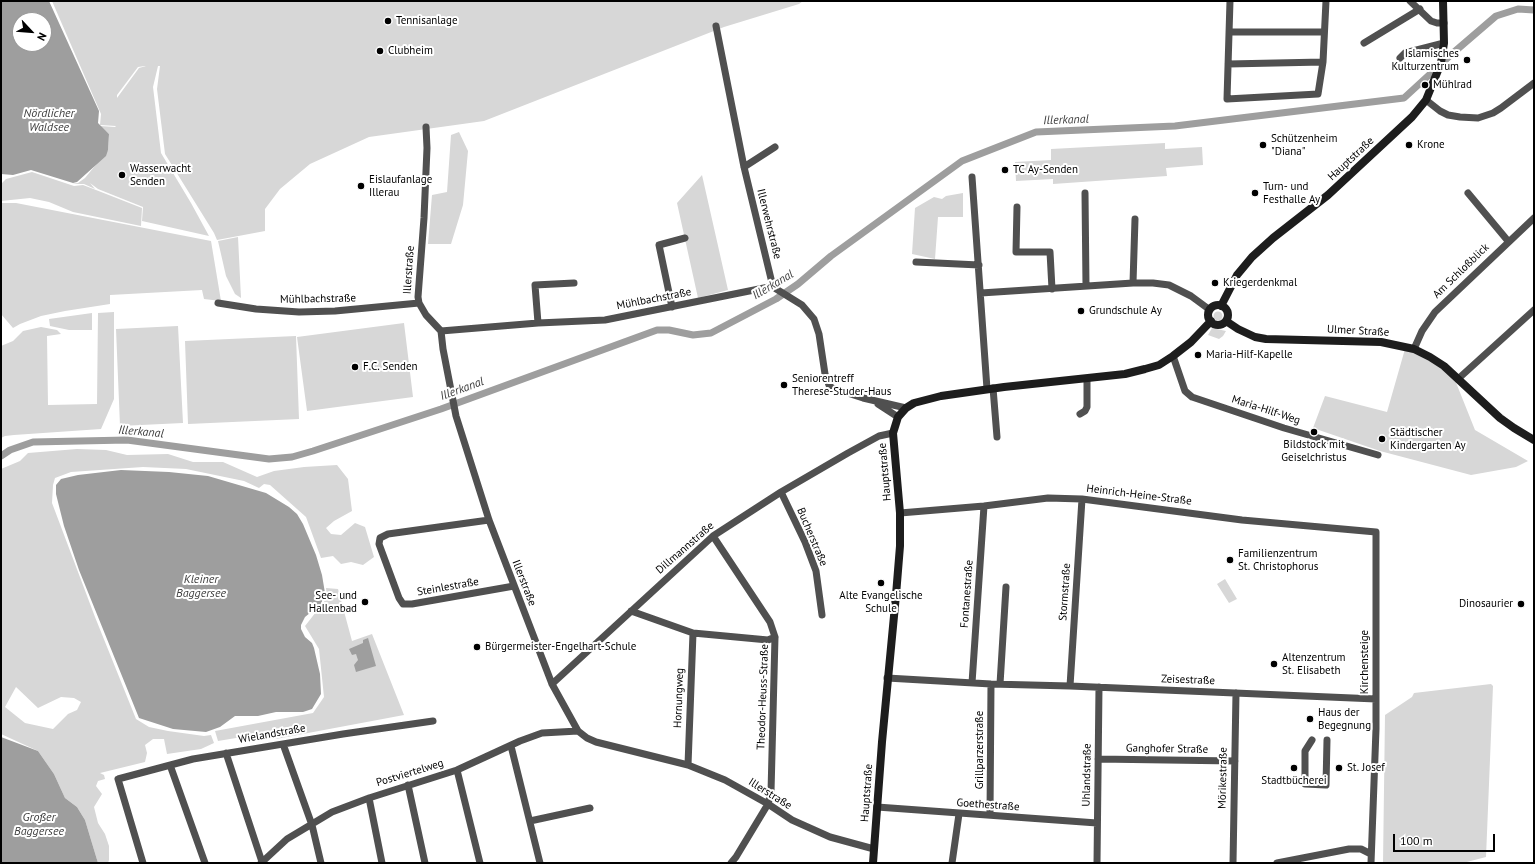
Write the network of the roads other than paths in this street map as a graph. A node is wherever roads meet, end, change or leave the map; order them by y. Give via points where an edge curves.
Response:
1 (1230, 1) edge
2 (1326, 1) edge
3 (1410, 1) edge
4 (1443, 1) edge
5 (1420, 9) junction
6 (1444, 22) junction
7 (716, 26) dead end
8 (1229, 32) junction
9 (1324, 32) junction
10 (1364, 43) dead end
11 (1443, 46) junction
12 (1400, 58) dead end
13 (1323, 62) junction
14 (1228, 64) junction
15 (1534, 83) edge
16 (1426, 100) junction
17 (426, 127) dead end
18 (776, 147) dead end
19 (744, 167) junction
20 (972, 178) dead end
21 (1468, 193) dead end
22 (1085, 194) dead end
23 (1016, 207) dead end
24 (1534, 218) edge
25 (1134, 219) dead end
26 (685, 238) dead end
27 (1508, 241) junction
28 (916, 262) dead end
29 (979, 265) junction
30 (574, 283) dead end
31 (1133, 283) junction
32 (1086, 286) junction
33 (775, 288) junction
34 (1052, 289) junction
35 (981, 293) junction
36 (218, 303) dead end
37 (419, 303) junction
38 (1221, 306) junction
39 (672, 307) junction
40 (1210, 310) junction
41 (1534, 310) edge
42 (1211, 321) junction
43 (1226, 321) junction
44 (538, 323) junction
45 (441, 330) junction
46 (1414, 349) junction
47 (1173, 356) junction
48 (1087, 379) junction
49 (1458, 379) junction
50 (990, 389) junction
51 (873, 401) junction
52 (906, 408) junction
53 (1080, 414) dead end
54 (898, 417) junction
55 (893, 433) junction
56 (997, 437) dead end
57 (1534, 440) edge
58 (1378, 455) dead end
59 (781, 492) junction
60 (1082, 499) junction
61 (984, 506) junction
62 (900, 513) junction
63 (489, 520) junction
64 (1376, 532) joint
65 (712, 536) junction
66 (514, 586) junction
67 (1006, 587) dead end
68 (631, 611) junction
69 (822, 615) dead end
70 (693, 633) junction
71 (776, 637) junction
72 (887, 678) junction
73 (972, 683) junction
74 (552, 684) junction
75 (991, 684) junction
76 (1000, 684) junction
77 (1070, 686) junction
78 (1099, 687) junction
79 (1236, 693) junction
80 (1376, 700) junction
81 (433, 721) dead end
82 (578, 731) junction
83 (1312, 740) dead end
84 (1326, 740) dead end
85 (283, 744) junction
86 (511, 746) junction
87 (226, 753) junction
88 (1098, 759) junction
89 (1235, 761) junction
90 (688, 764) junction
91 (170, 765) junction
92 (457, 770) junction
93 (408, 785) junction
94 (369, 798) junction
95 (768, 804) junction
96 (877, 807) junction
97 (590, 808) dead end
98 (959, 814) junction
99 (990, 815) junction
100 (530, 821) junction
101 (1097, 824) junction
102 (312, 825) junction
103 (874, 850) junction
104 (1371, 854) junction
105 (261, 862) edge
106 (142, 863) edge
107 (205, 863) edge
108 (321, 863) edge
109 (382, 863) edge
110 (425, 863) edge
111 (480, 863) edge
112 (540, 863) edge
113 (731, 863) edge
114 (872, 863) edge
115 (952, 863) edge
116 (1097, 863) edge
117 (1233, 863) edge
118 (1277, 863) edge
119 (1371, 863) edge

1 - 8 street
2 - 9 street
3 - 5 street
4 - 6 main road, Hauptstraße
5 - 6 street via 1431,21
5 - 10 street
6 - 11 main road, Hauptstraße
7 - 19 street, Illerwehrstraße
8 - 9 street
8 - 14 street
9 - 13 street
11 - 12 street via 1405,53
11 - 16 main road, Hauptstraße via 1441,63
13 - 14 street
13 - 14 street via 1318,94 1227,99
15 - 16 street via 1493,113 1478,118 1448,115
16 - 38 main road, Hauptstraße via 1412,117 1328,195 1252,257 1237,275
17 - 37 street, Illerstraße
18 - 19 street
19 - 33 street, Illerwehrstraße
20 - 29 street
21 - 27 street
22 - 32 street
23 - 34 street via 1016,252 1050,252
24 - 27 street, Am Schloßblick
25 - 31 street
26 - 39 street via 659,245
27 - 46 street, Am Schloßblick via 1435,312
28 - 29 street
29 - 35 street
30 - 44 street via 536,285
31 - 32 street
31 - 40 street via 1169,285
32 - 34 street
33 - 39 street, Mühlbachstraße via 769,287
33 - 51 street via 802,305 814,319 829,385 838,391
34 - 35 street
35 - 50 street
36 - 37 street, Mühlbachstraße via 299,312
37 - 45 street, Illerstraße via 426,315
38 - 40 main road via 1215,306
38 - 43 main road via 1227,311
39 - 44 street, Mühlbachstraße via 605,320
40 - 42 main road via 1208,316
41 - 49 street
42 - 43 main road via 1217,325
42 - 47 main road, Hauptstraße
43 - 46 main road, Ulmer Straße via 1249,334 1266,339 1380,342
44 - 45 street, Mühlbachstraße
45 - 63 street, Illerstraße via 456,416
46 - 49 main road, Ulmer Straße via 1444,366
47 - 48 main road, Hauptstraße via 1145,369
47 - 58 street, Maria-Hilf-Weg via 1185,391 1192,397 1284,428
48 - 50 main road, Hauptstraße
48 - 53 street via 1088,407
49 - 57 main road, Ulmer Straße via 1500,418
50 - 52 main road, Hauptstraße via 921,401
50 - 56 street
51 - 52 street
51 - 54 street
52 - 54 main road, Hauptstraße
54 - 55 main road, Hauptstraße
55 - 59 street, Dillmannstraße via 878,436
55 - 62 main road, Hauptstraße
59 - 65 street, Dillmannstraße
59 - 69 street, Bucherstraße via 816,571
60 - 61 street, Heinrich-Heine-Straße via 1048,498
60 - 64 street, Heinrich-Heine-Straße via 1242,520
60 - 77 street, Stormstraße
61 - 62 street, Heinrich-Heine-Straße
61 - 73 street, Fontanestraße
62 - 72 main road, Hauptstraße via 900,546
63 - 66 street, Illerstraße
63 - 66 street, Steinlestraße via 388,534 380,538 379,544 403,604
64 - 80 street, Kirchensteige
65 - 68 street, Dillmannstraße
65 - 71 street, Theodor-Heuss-Straße via 770,622
66 - 74 street, Illerstraße
67 - 76 street
68 - 70 street
68 - 74 street, Dillmannstraße
70 - 71 street via 768,640
70 - 90 street, Hornungweg
71 - 95 street, Theodor-Heuss-Straße via 771,792
72 - 73 street, Zeisestraße
72 - 96 main road, Hauptstraße
73 - 75 street, Zeisestraße
74 - 82 street, Illerstraße
75 - 76 street, Zeisestraße
75 - 99 street, Grillparzerstraße
76 - 77 street, Zeisestraße
77 - 78 street, Zeisestraße
78 - 79 street, Zeisestraße
78 - 88 street, Uhlandstraße
79 - 80 street, Zeisestraße
79 - 89 street, Mörikestraße
80 - 104 street, Kirchensteige
81 - 85 street, Wielandstraße
82 - 86 street, Postviertelweg via 542,734
82 - 90 street, Illerstraße via 596,742
83 - 84 street via 1305,751 1305,784 1326,785
85 - 87 street, Wielandstraße
85 - 102 street
86 - 92 street, Postviertelweg
86 - 100 street
87 - 91 street, Wielandstraße
87 - 105 street
88 - 89 street, Ganghofer Straße
88 - 101 street, Uhlandstraße
89 - 117 street, Mörikestraße
90 - 95 street, Illerstraße via 725,780
91 - 106 street, Wielandstraße via 118,779
91 - 107 street
92 - 93 street, Postviertelweg
92 - 111 street
93 - 94 street, Postviertelweg
93 - 110 street
94 - 102 street, Postviertelweg via 332,812
94 - 109 street
95 - 103 street, Illerstraße via 797,823 830,837
95 - 113 street
96 - 98 street, Goethestraße
96 - 103 main road, Hauptstraße
97 - 100 street
98 - 99 street, Goethestraße
98 - 115 street
99 - 101 street, Goethestraße
100 - 112 street
101 - 116 street, Uhlandstraße
102 - 105 street, Postviertelweg via 287,839
102 - 108 street
103 - 114 main road, Hauptstraße
104 - 118 street via 1361,849 1349,849
104 - 119 street, Kirchensteige

